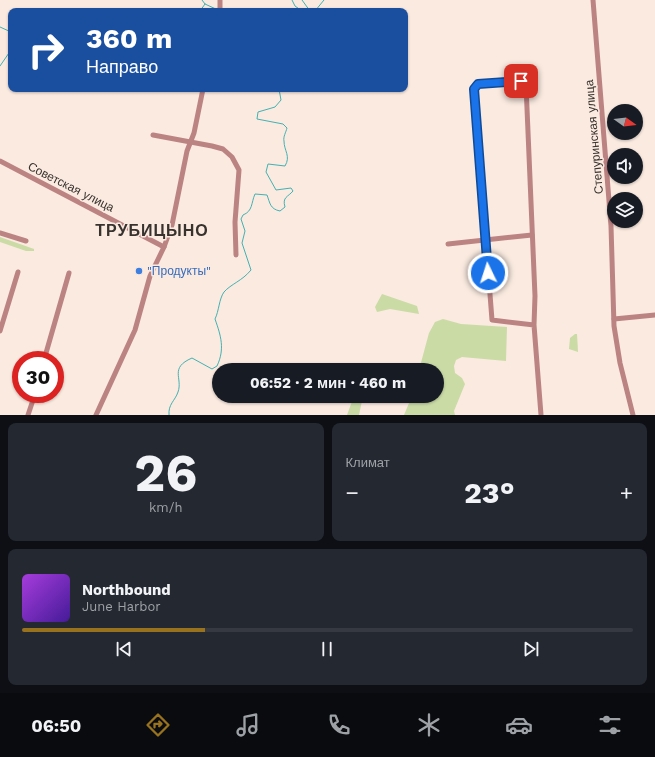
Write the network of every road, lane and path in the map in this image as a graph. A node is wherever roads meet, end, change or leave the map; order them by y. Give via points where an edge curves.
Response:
1 (593, 0) edge
2 (203, 92) edge
3 (153, 135) dead end
4 (191, 142) junction
5 (0, 161) edge
6 (0, 233) edge
7 (532, 236) junction
8 (26, 241) dead end
9 (486, 241) junction
10 (448, 244) dead end
11 (164, 247) junction
12 (236, 255) dead end
13 (18, 272) dead end
14 (69, 273) dead end
15 (655, 315) edge
16 (614, 319) junction
17 (534, 326) junction
18 (0, 331) edge
19 (47, 351) edge
20 (32, 403) edge
21 (28, 415) edge
22 (96, 415) edge
23 (541, 415) edge
24 (633, 415) edge

1 - 16 street, Степуринская улица via 610,218
2 - 4 street
3 - 4 street
4 - 11 street via 172,225
4 - 12 street via 223,149 239,170 235,222
5 - 11 street, Советская улица
6 - 8 street
7 - 9 street
7 - 9 street via 525,84 521,81 478,84 474,89
7 - 17 street
9 - 10 street
9 - 17 street via 492,320
11 - 22 street via 150,276 135,330
13 - 18 street
14 - 19 street
15 - 16 street
16 - 24 street, Степуринская улица via 620,363
17 - 23 street
20 - 21 street

